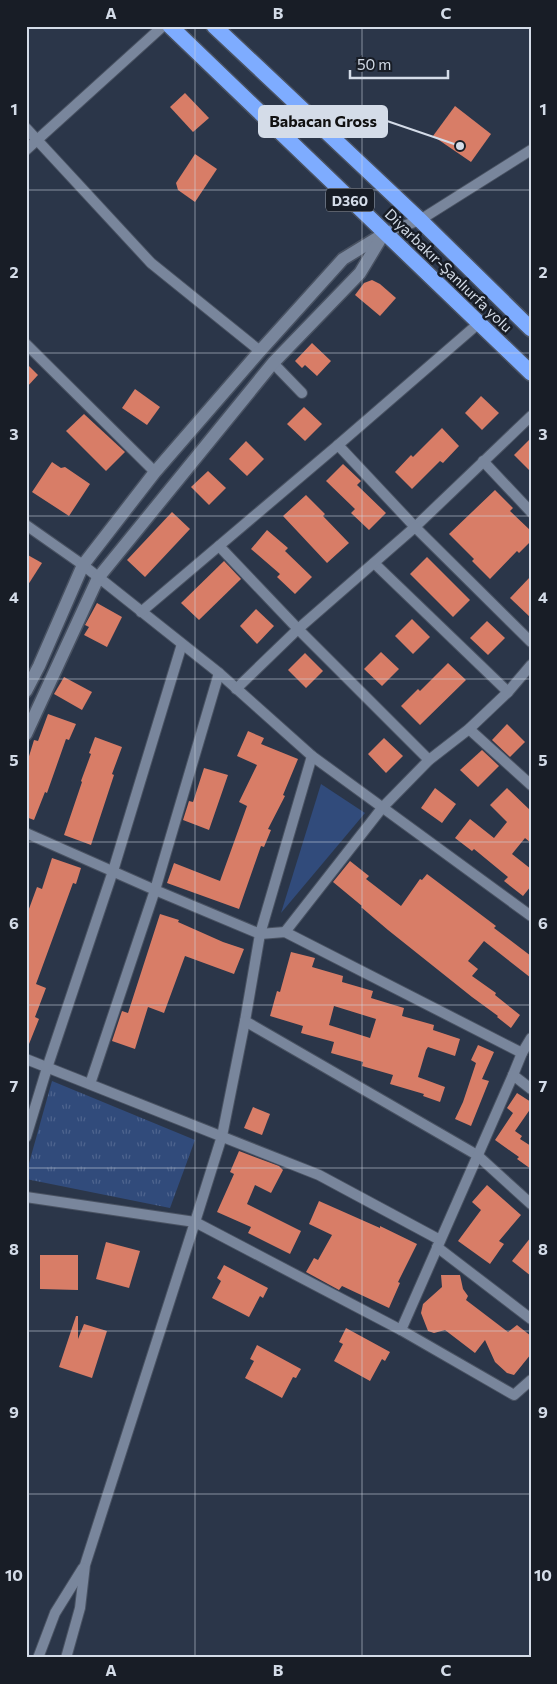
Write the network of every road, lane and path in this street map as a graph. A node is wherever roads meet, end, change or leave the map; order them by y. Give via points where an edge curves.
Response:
1 (163, 26) edge
2 (170, 26) edge
3 (214, 26) edge
4 (26, 128) edge
5 (37, 140) junction
6 (26, 150) edge
7 (531, 150) edge
8 (420, 220) junction
9 (384, 233) junction
10 (479, 323) junction
11 (531, 328) edge
12 (26, 344) edge
13 (260, 351) junction
14 (273, 362) junction
15 (531, 373) edge
16 (302, 393) dead end
17 (531, 416) edge
18 (338, 445) junction
19 (483, 461) junction
20 (155, 472) junction
21 (531, 512) edge
22 (26, 525) edge
23 (415, 527) junction
24 (219, 546) junction
25 (374, 563) junction
26 (83, 565) junction
27 (98, 578) junction
28 (141, 612) junction
29 (298, 629) junction
30 (531, 642) edge
31 (182, 644) junction
32 (531, 665) edge
33 (219, 673) junction
34 (236, 688) junction
35 (26, 691) edge
36 (508, 692) junction
37 (469, 729) junction
38 (26, 734) edge
39 (312, 756) junction
40 (429, 760) junction
41 (531, 785) edge
42 (382, 808) junction
43 (26, 833) edge
44 (113, 872) junction
45 (155, 890) junction
46 (531, 916) edge
47 (285, 932) junction
48 (260, 934) junction
49 (245, 1021) junction
50 (531, 1038) edge
51 (522, 1053) junction
52 (26, 1059) edge
53 (47, 1068) junction
54 (513, 1075) junction
55 (90, 1084) junction
56 (531, 1089) edge
57 (222, 1136) junction
58 (26, 1137) edge
59 (477, 1155) junction
60 (26, 1198) edge
61 (531, 1204) edge
62 (195, 1222) junction
63 (438, 1243) junction
64 (531, 1319) edge
65 (401, 1330) junction
66 (531, 1380) edge
67 (85, 1565) junction
68 (38, 1658) edge
69 (66, 1658) edge

1 - 5 street
2 - 9 highway, Diyarbakır-Şanlıurfa yolu / D360
3 - 8 highway, Diyarbakır-Şanlıurfa yolu / D360
4 - 5 street
5 - 6 street
5 - 13 street via 151,263
7 - 8 street
8 - 9 street
8 - 11 highway, Diyarbakır-Şanlıurfa yolu / D360
9 - 10 highway, Diyarbakır-Şanlıurfa yolu / D360
9 - 13 street via 344,259
9 - 14 street via 360,273
10 - 15 highway, Diyarbakır-Şanlıurfa yolu / D360
10 - 18 street
12 - 20 street
13 - 20 street
14 - 16 street
14 - 27 street
17 - 19 street
18 - 23 street
18 - 24 street
19 - 21 street
19 - 23 street
20 - 26 street
22 - 26 street
23 - 25 street
23 - 30 street
24 - 28 street
24 - 29 street
25 - 29 street
25 - 36 street
26 - 27 street
26 - 35 street
27 - 28 street
27 - 38 street
28 - 31 street
29 - 34 street
29 - 40 street
31 - 33 street
31 - 44 street
32 - 36 street
33 - 34 street
33 - 45 street
34 - 39 street
36 - 37 street
37 - 40 street
37 - 41 street
39 - 42 street
39 - 48 street
40 - 42 street
42 - 46 street
42 - 47 street
43 - 44 street
44 - 45 street
44 - 53 street
45 - 48 street
45 - 55 street
47 - 48 street
47 - 51 street
48 - 49 street
49 - 57 street
49 - 59 street
50 - 51 street
51 - 54 street
52 - 53 street
53 - 55 street
53 - 58 street
54 - 56 street
54 - 59 street
55 - 57 street
57 - 62 street
57 - 63 street via 319,1176
59 - 61 street
59 - 63 street
60 - 62 street
62 - 65 street
62 - 67 street
63 - 64 street
63 - 65 street
65 - 66 street via 514,1395
67 - 68 street via 55,1614
67 - 69 street via 80,1608

